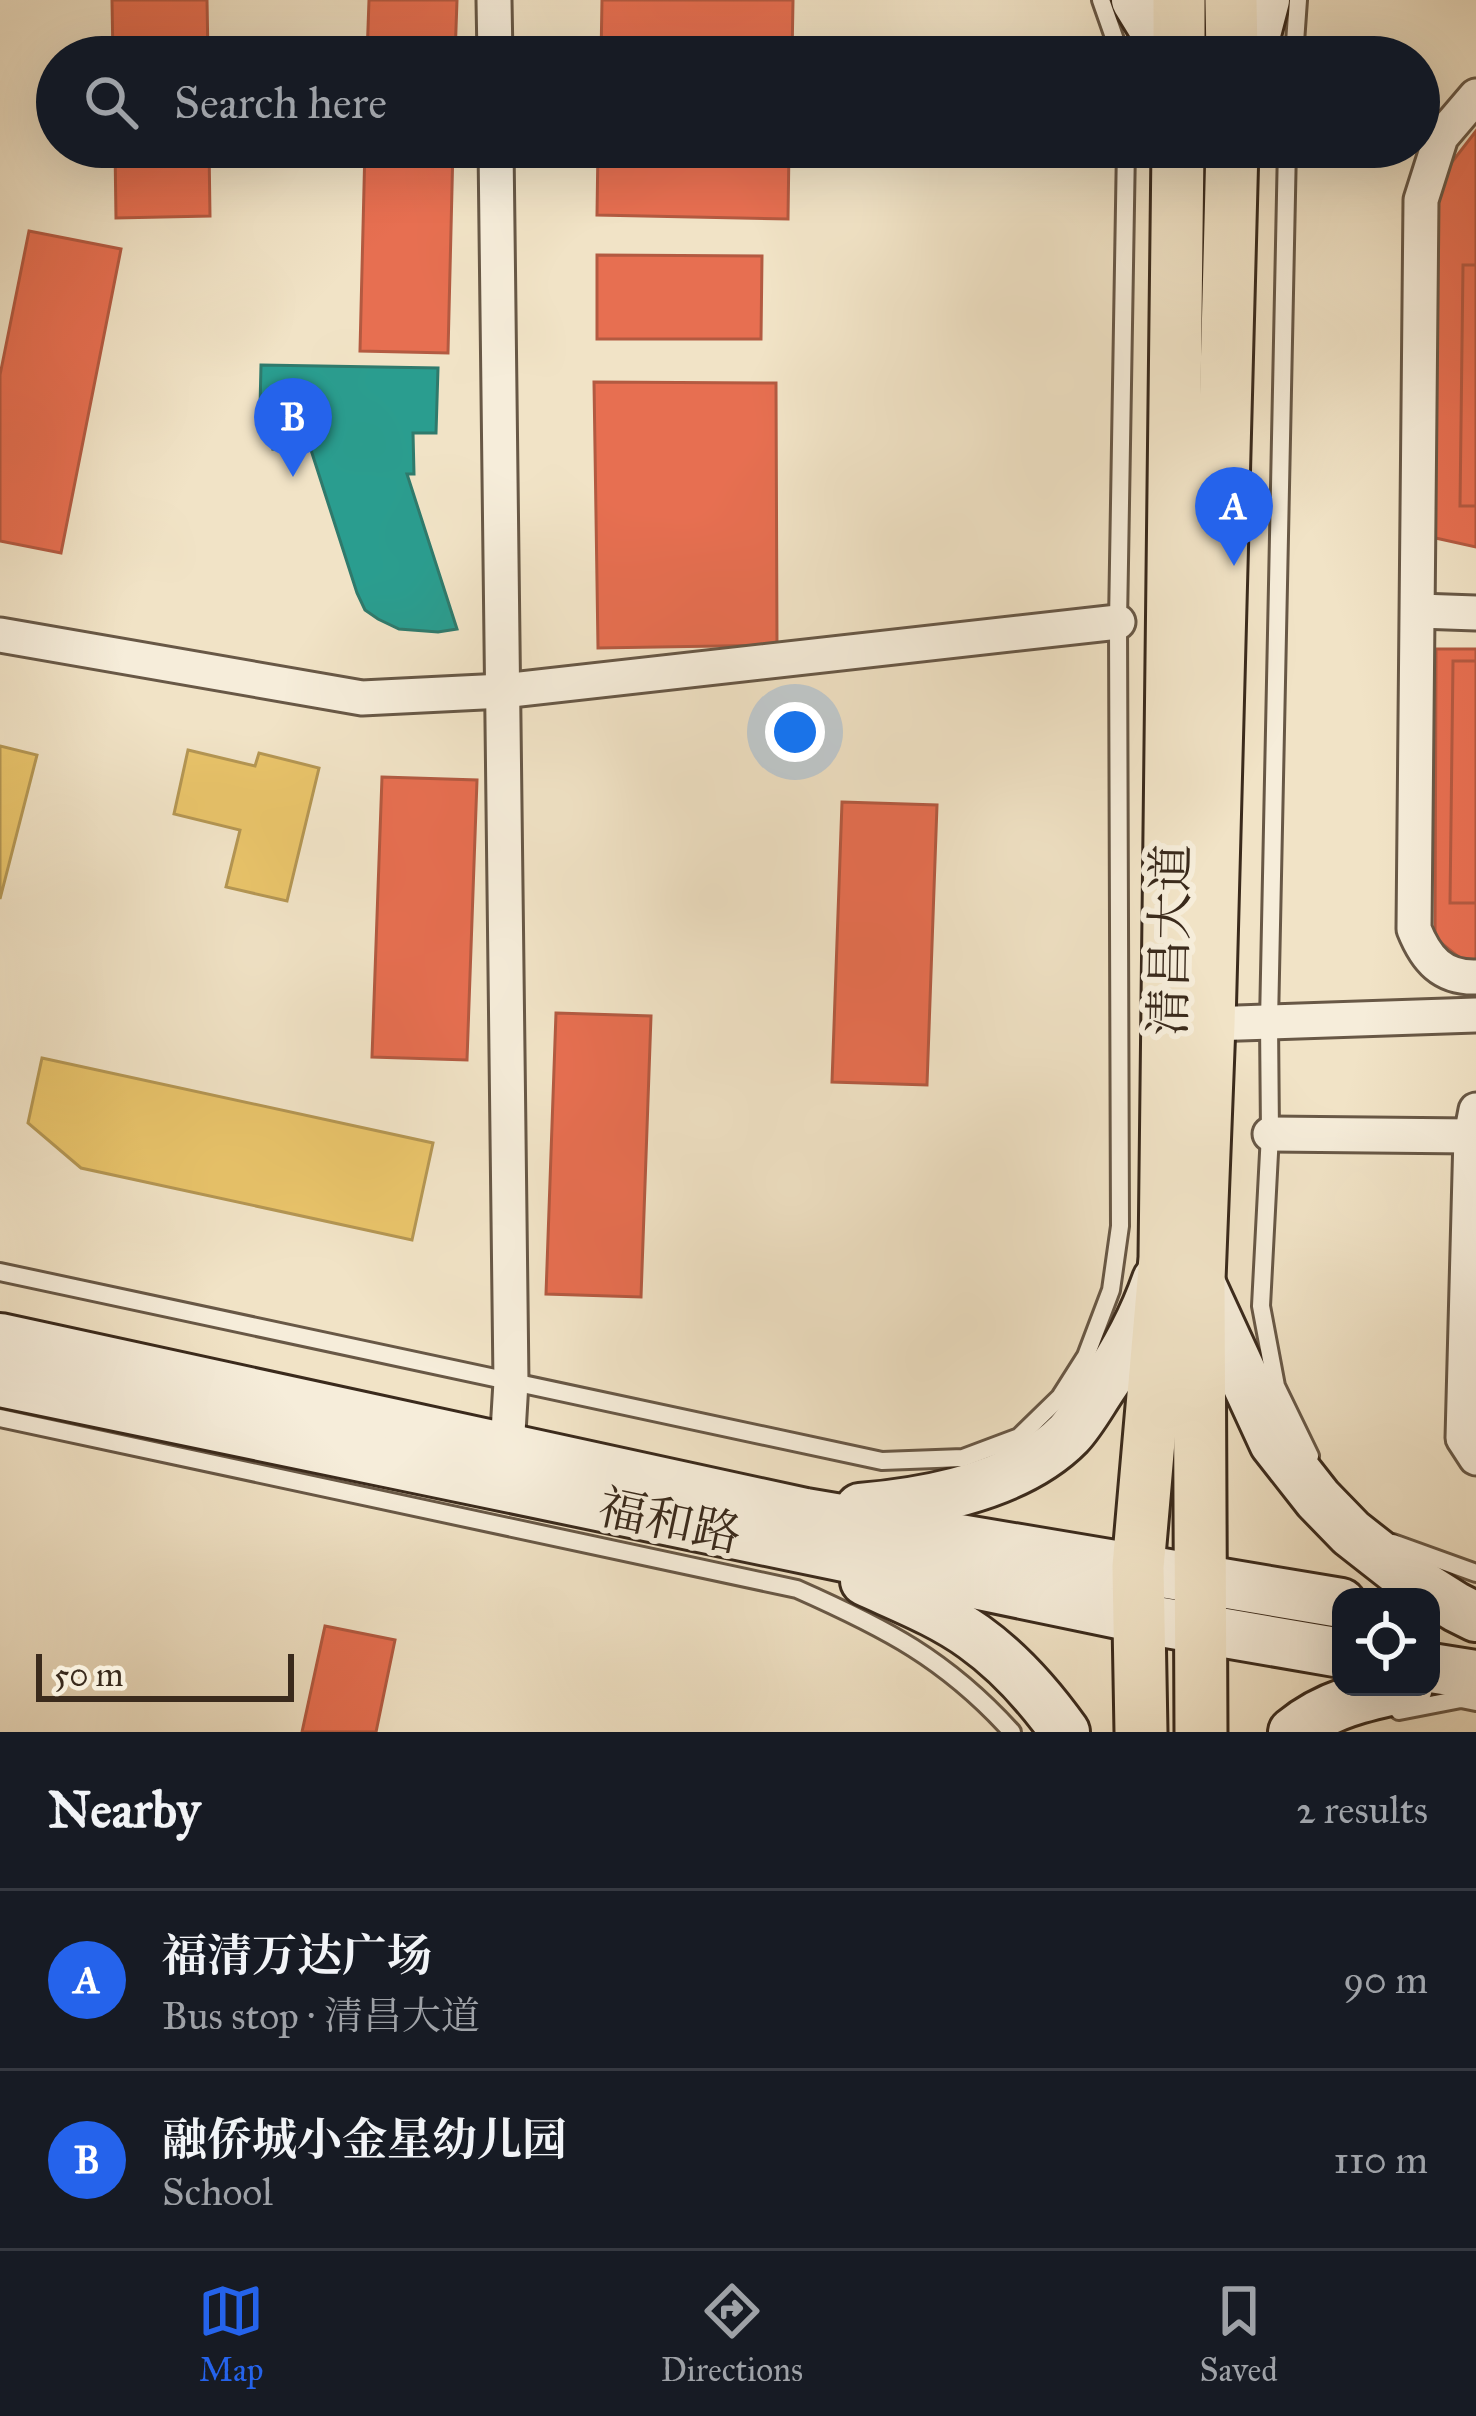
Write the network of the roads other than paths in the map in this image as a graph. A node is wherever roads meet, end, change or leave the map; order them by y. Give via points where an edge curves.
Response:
1 (494, 0) edge
2 (1101, 0) edge
3 (1136, 0) edge
4 (1179, 0) edge
5 (1232, 0) edge
6 (1265, 0) edge
7 (1298, 0) edge
8 (495, 36) edge
9 (1114, 36) edge
10 (1161, 36) edge
11 (1176, 36) edge
12 (1232, 36) edge
13 (1256, 36) edge
14 (1295, 36) edge
15 (1476, 96) edge
16 (1440, 140) edge
17 (496, 168) edge
18 (1126, 168) edge
19 (1178, 168) edge
20 (1231, 168) edge
21 (1288, 168) edge
22 (1431, 168) edge
23 (1419, 611) junction
24 (1476, 613) edge
25 (1118, 622) junction
26 (0, 635) edge
27 (503, 691) junction
28 (1476, 977) edge
29 (1476, 1015) edge
30 (1269, 1022) junction
31 (1209, 1024) junction
32 (1474, 1123) edge
33 (1270, 1134) junction
34 (1473, 1201) edge
35 (1182, 1269) junction
36 (0, 1272) edge
37 (0, 1338) edge
38 (0, 1382) edge
39 (511, 1382) junction
40 (0, 1418) edge
41 (1472, 1438) edge
42 (507, 1449) junction
43 (792, 1528) junction
44 (1138, 1567) junction
45 (1476, 1573) edge
46 (1332, 1603) edge
47 (1202, 1605) junction
48 (1138, 1618) junction
49 (1440, 1619) edge
50 (1476, 1621) edge
51 (1332, 1650) edge
52 (1440, 1670) edge
53 (1476, 1678) edge
54 (1440, 1683) edge
55 (1476, 1702) edge
56 (1391, 1703) edge
57 (1012, 1732) edge
58 (1065, 1732) edge
59 (1141, 1732) edge
60 (1201, 1732) edge
61 (1293, 1732) edge

1 - 8 street
2 - 9 lane
3 - 10 street
4 - 11 main road
5 - 12 main road
6 - 13 street
7 - 14 lane
15 - 16 street
17 - 27 street
18 - 25 lane
19 - 35 main road, 清昌大道
20 - 31 main road, 清昌大道
21 - 30 lane
22 - 23 street via 1421,200
23 - 24 street
23 - 28 street via 1414,929 1425,956 1457,978
25 - 27 street
25 - 39 lane via 1120,1226 1111,1290 1060,1397 1019,1437 963,1458 883,1461
26 - 27 street via 362,698
27 - 39 street
29 - 30 street
30 - 31 street
30 - 33 lane
31 - 35 main road, 清昌大道
32 - 33 street
32 - 34 street
33 - 45 lane via 1261,1306 1276,1386 1345,1507 1392,1543
34 - 41 street
35 - 43 street via 1070,1433 1028,1466 986,1485
35 - 44 main road, 清昌大道
35 - 47 main road, 清昌大道
35 - 50 street via 1274,1443 1318,1499 1402,1573
36 - 39 lane
37 - 42 street, 福和路
38 - 43 street, 福和路
39 - 42 street
40 - 57 lane via 796,1589 926,1654
42 - 43 street, 福和路
43 - 44 street, 福和路
43 - 48 street, 福和路
43 - 58 street via 973,1636
44 - 47 street, 福和路
44 - 48 main road, 清昌大道
46 - 47 street, 福和路
47 - 48 street, 福和路
47 - 51 street, 福和路
47 - 60 main road, 清昌大道
48 - 59 main road, 清昌大道
49 - 50 street
52 - 53 street
53 - 54 street
55 - 56 lane
56 - 61 street via 1354,1698

